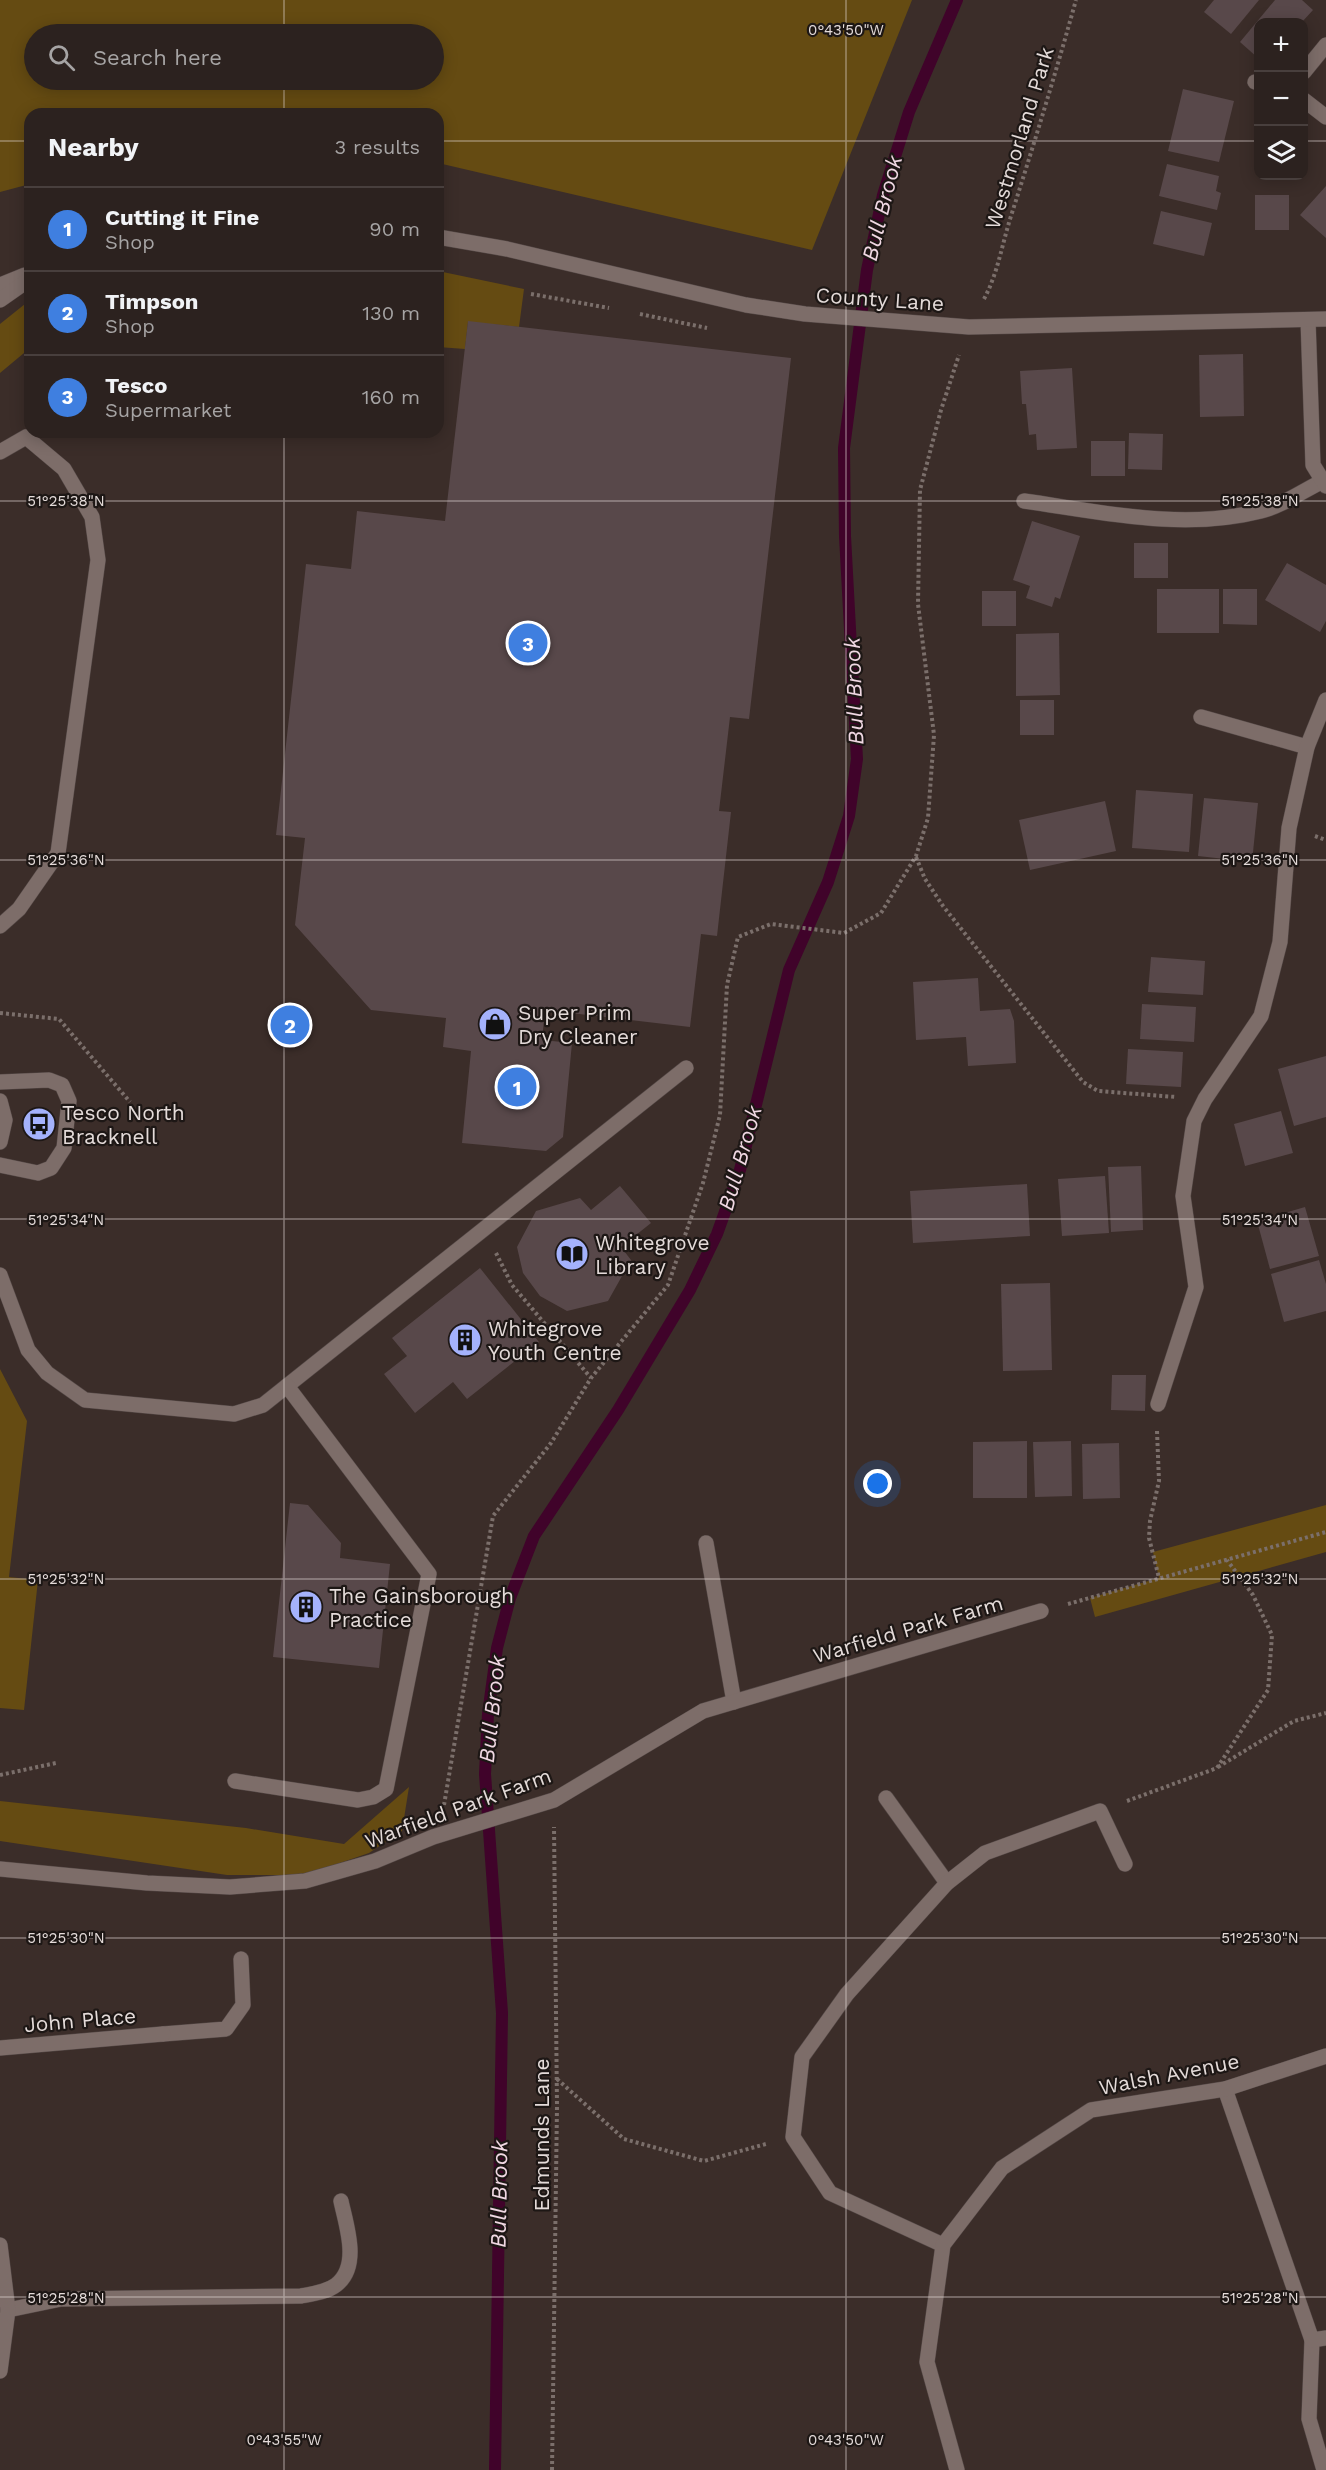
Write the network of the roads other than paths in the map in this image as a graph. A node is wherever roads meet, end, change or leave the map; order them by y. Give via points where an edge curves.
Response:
1 (1326, 45) edge
2 (1308, 67) edge
3 (1308, 103) edge
4 (1326, 117) edge
5 (444, 238) edge
6 (24, 275) edge
7 (24, 283) edge
8 (0, 285) edge
9 (0, 300) edge
10 (1326, 319) edge
11 (1308, 320) junction
12 (24, 438) edge
13 (27, 438) edge
14 (0, 452) edge
15 (1324, 483) edge
16 (1024, 501) dead end
17 (1326, 700) edge
18 (1201, 717) dead end
19 (1307, 747) junction
20 (0, 926) edge
21 (686, 1068) dead end
22 (0, 1082) edge
23 (0, 1101) edge
24 (0, 1142) edge
25 (0, 1165) edge
26 (0, 1275) edge
27 (287, 1386) junction
28 (1158, 1404) road end
29 (706, 1543) dead end
30 (1041, 1611) road end
31 (734, 1702) junction
32 (235, 1781) dead end
33 (886, 1798) dead end
34 (1125, 1864) dead end
35 (0, 1869) edge
36 (947, 1883) junction
37 (241, 1959) dead end
38 (0, 2048) edge
39 (1326, 2056) edge
40 (1225, 2089) junction
41 (341, 2201) dead end
42 (0, 2245) edge
43 (943, 2245) junction
44 (8, 2310) junction
45 (1319, 2339) edge
46 (0, 2371) edge
47 (957, 2470) edge
48 (1324, 2470) edge

1 - 2 street
3 - 4 street
5 - 11 street, County Lane via 746,305 805,314 969,327
6 - 8 street
7 - 9 street
10 - 11 street, County Lane
11 - 15 street via 1313,465
12 - 14 street
13 - 20 street via 64,469 92,518 98,560 58,853 19,909
15 - 16 street via 1263,511 1215,519 1163,520
17 - 19 street
18 - 19 street
19 - 28 street via 1288,828 1280,942 1261,1016 1194,1121 1183,1196 1196,1287
21 - 27 street
22 - 25 street via 49,1080 62,1085 69,1101 64,1148 51,1168 38,1173
23 - 24 street via 5,1120
26 - 27 street via 28,1350 47,1373 85,1400 234,1414 263,1405
27 - 32 street via 429,1574 386,1789 358,1800
29 - 31 street
30 - 31 street, Warfield Park Farm
31 - 35 street, Warfield Park Farm via 703,1711 554,1800 305,1881 241,1886 147,1883
33 - 36 street
34 - 36 street via 1101,1811 985,1853
36 - 43 street via 847,1994 802,2057 793,2137 830,2193
37 - 38 street, John Place via 243,2005 226,2029
39 - 40 street, Walsh Avenue
40 - 43 street, Walsh Avenue via 1091,2110 1002,2168
40 - 45 street
41 - 44 street via 350,2251 347,2270 337,2285 321,2292 301,2296 61,2299
42 - 44 street
43 - 47 street, Walsh Avenue via 927,2362
44 - 46 street
45 - 48 street via 1309,2419

